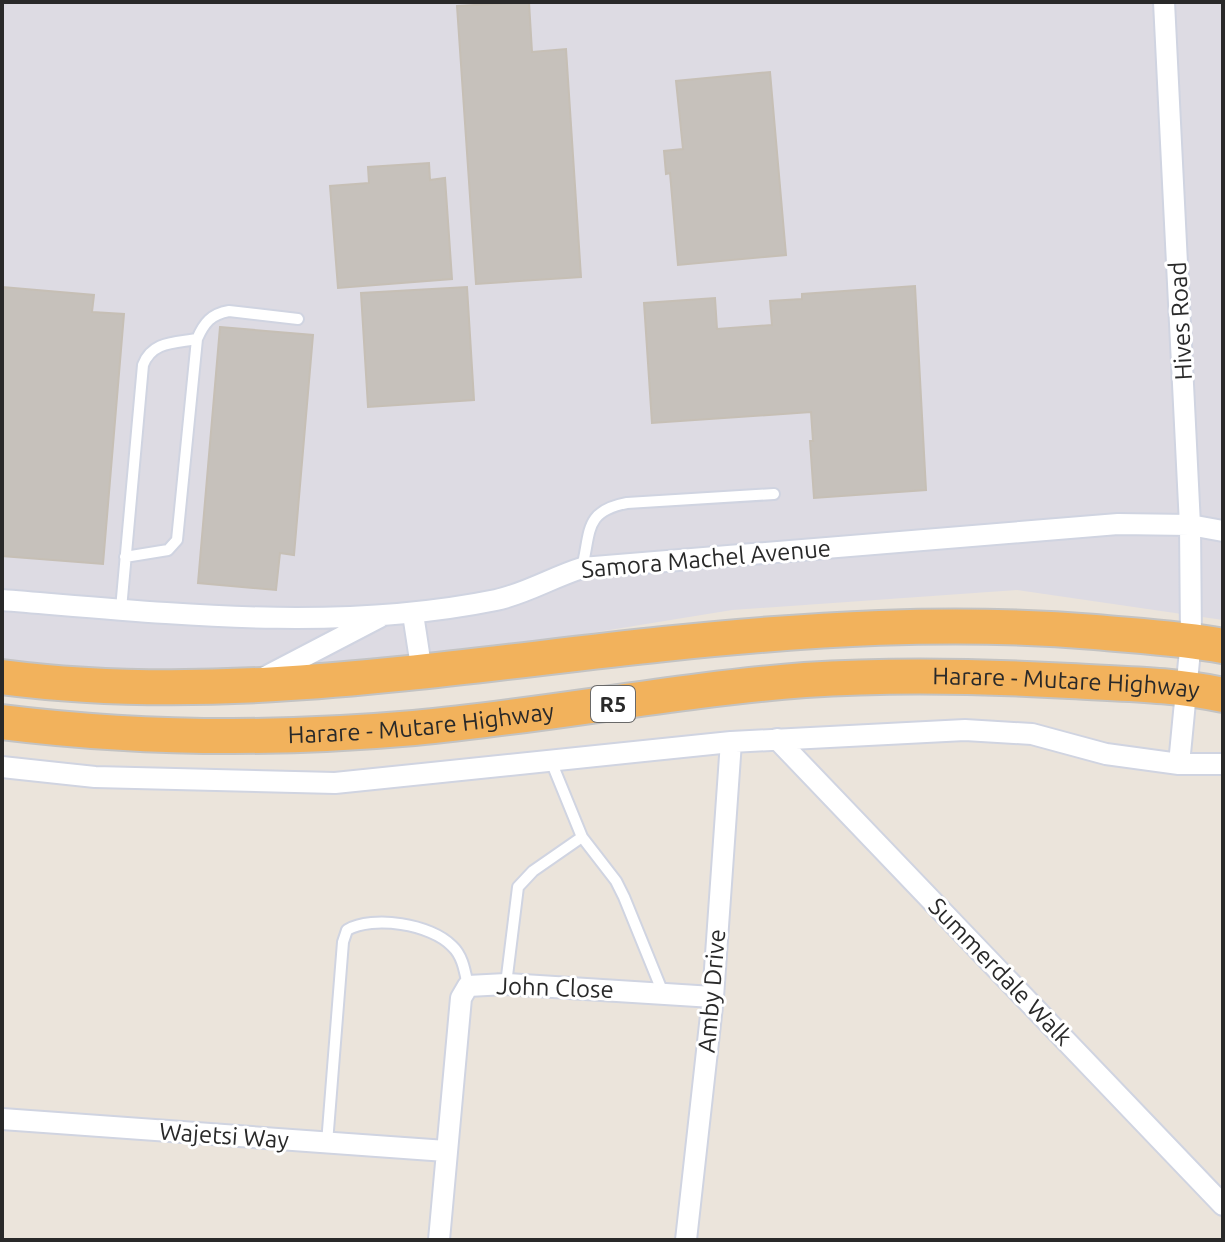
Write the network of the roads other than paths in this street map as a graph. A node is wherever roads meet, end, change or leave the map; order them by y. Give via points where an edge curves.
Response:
1 (1164, 2) edge
2 (298, 319) dead end
3 (197, 339) junction
4 (774, 494) dead end
5 (1190, 525) junction
6 (1223, 531) edge
7 (125, 557) junction
8 (582, 568) junction
9 (2, 600) edge
10 (121, 609) junction
11 (413, 614) junction
12 (383, 615) junction
13 (1207, 643) edge
14 (422, 673) junction
15 (2, 677) edge
16 (248, 686) junction
17 (1186, 687) junction
18 (1223, 695) edge
19 (2, 722) edge
20 (777, 739) junction
21 (731, 742) junction
22 (551, 761) junction
23 (1179, 764) junction
24 (1223, 764) edge
25 (2, 767) edge
26 (582, 837) junction
27 (506, 984) junction
28 (468, 986) junction
29 (663, 993) junction
30 (713, 997) junction
31 (2, 1119) edge
32 (327, 1143) junction
33 (446, 1151) junction
34 (1223, 1205) edge
35 (439, 1240) edge
36 (686, 1240) edge

1 - 5 street, Hives Road
2 - 3 lane via 229,311 202,326
3 - 7 lane via 158,346 143,365
3 - 7 lane via 177,540 168,550
4 - 8 lane via 605,508 593,519
5 - 6 street, Samora Machel Avenue
5 - 8 street, Samora Machel Avenue via 1118,524
5 - 13 street, Hives Road
7 - 10 lane
8 - 11 street, Samora Machel Avenue via 506,597
9 - 10 street, Samora Machel Avenue
10 - 12 street, Samora Machel Avenue via 213,617
11 - 12 street, Samora Machel Avenue
11 - 14 street
12 - 16 street
13 - 14 highway, R5 via 1016,626 917,625 664,644
13 - 17 street
14 - 16 highway, R5
15 - 16 highway, R5 via 95,687
17 - 18 highway, Harare - Mutare Highway / R5
17 - 19 highway, Harare - Mutare Highway / R5 via 1006,677 805,680 513,717 290,737 95,732
17 - 23 street
20 - 21 street
20 - 23 street via 997,730
20 - 34 street, Summerdale Walk
21 - 22 street
21 - 30 street, Amby Drive
22 - 25 street via 335,783 95,777
22 - 26 lane
23 - 24 street
26 - 27 lane via 518,887
26 - 29 lane via 616,881
27 - 28 street, John Close
27 - 29 street, John Close
28 - 32 lane via 461,960 438,934 374,923 347,930
28 - 33 street, John Close via 461,998
29 - 30 street, John Close
30 - 36 street, Amby Drive
31 - 32 street, Wajetsi Way
32 - 33 street, Wajetsi Way
33 - 35 street, John Close

